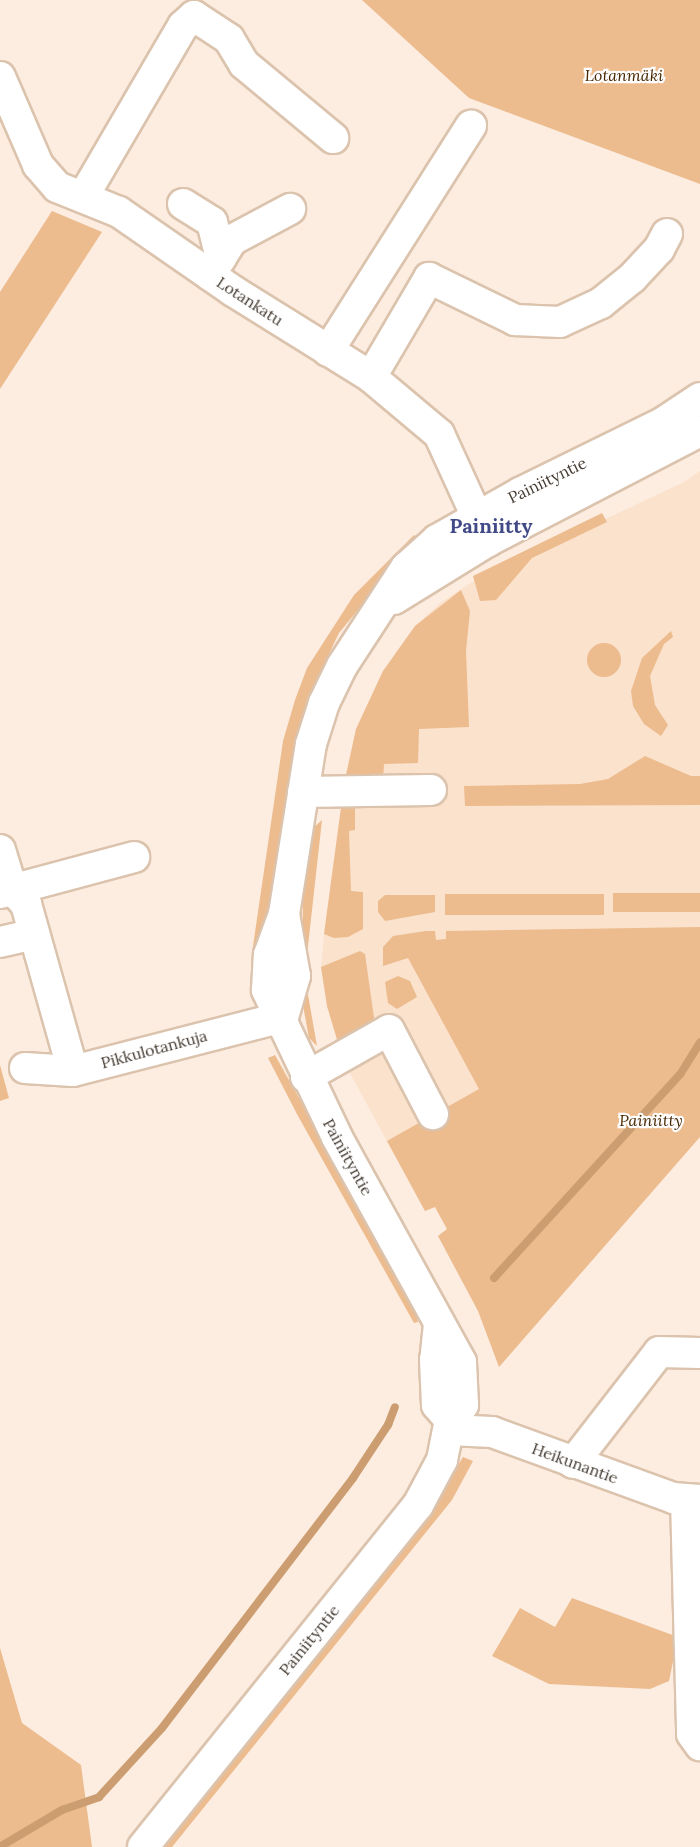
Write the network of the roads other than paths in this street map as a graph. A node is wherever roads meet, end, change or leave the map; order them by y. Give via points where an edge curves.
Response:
1 (1, 81) edge
2 (471, 126) dead end
3 (333, 138) dead end
4 (83, 197) junction
5 (183, 204) dead end
6 (290, 208) dead end
7 (667, 234) dead end
8 (215, 266) junction
9 (328, 351) junction
10 (371, 377) junction
11 (700, 398) edge
12 (700, 431) edge
13 (482, 529) junction
14 (431, 790) dead end
15 (303, 792) junction
16 (0, 850) edge
17 (134, 857) dead end
18 (6, 891) edge
19 (34, 934) junction
20 (0, 942) edge
21 (283, 1017) junction
22 (25, 1068) dead end
23 (73, 1071) junction
24 (306, 1077) junction
25 (433, 1114) dead end
26 (700, 1353) edge
27 (449, 1425) junction
28 (573, 1463) junction
29 (693, 1500) edge
30 (694, 1603) edge
31 (700, 1745) edge
32 (143, 1847) edge

1 - 4 street, Lotankatu via 38,165 57,187
2 - 9 street
3 - 4 street via 244,64 229,39 194,16 183,27
4 - 8 street, Lotankatu via 119,212
5 - 8 street via 212,222
6 - 8 street via 232,240
7 - 10 street via 659,249 617,290 601,303 560,322 515,320 435,267
8 - 9 street, Lotankatu
9 - 10 street, Lotankatu
10 - 13 street, Lotankatu via 439,434
11 - 13 street, Painiityntie
12 - 13 street, Painiityntie
13 - 15 street, Painiityntie via 384,605 342,666 324,703 311,744
14 - 15 street
15 - 21 street, Painiityntie via 285,914 269,955 266,976 267,990
16 - 18 street
17 - 18 street
18 - 19 street via 26,904
19 - 20 street
19 - 23 street
21 - 23 street, Pikkulotankuja
21 - 24 street, Painiityntie
22 - 23 street, Pikkulotankuja
24 - 25 street via 388,1030
24 - 27 street, Painiityntie via 461,1362 463,1405
26 - 28 street via 658,1352
27 - 28 street, Heikunantie via 492,1432
27 - 32 street, Painiityntie via 442,1460 418,1505
28 - 29 street, Heikunantie
29 - 30 street
30 - 31 street via 692,1734

